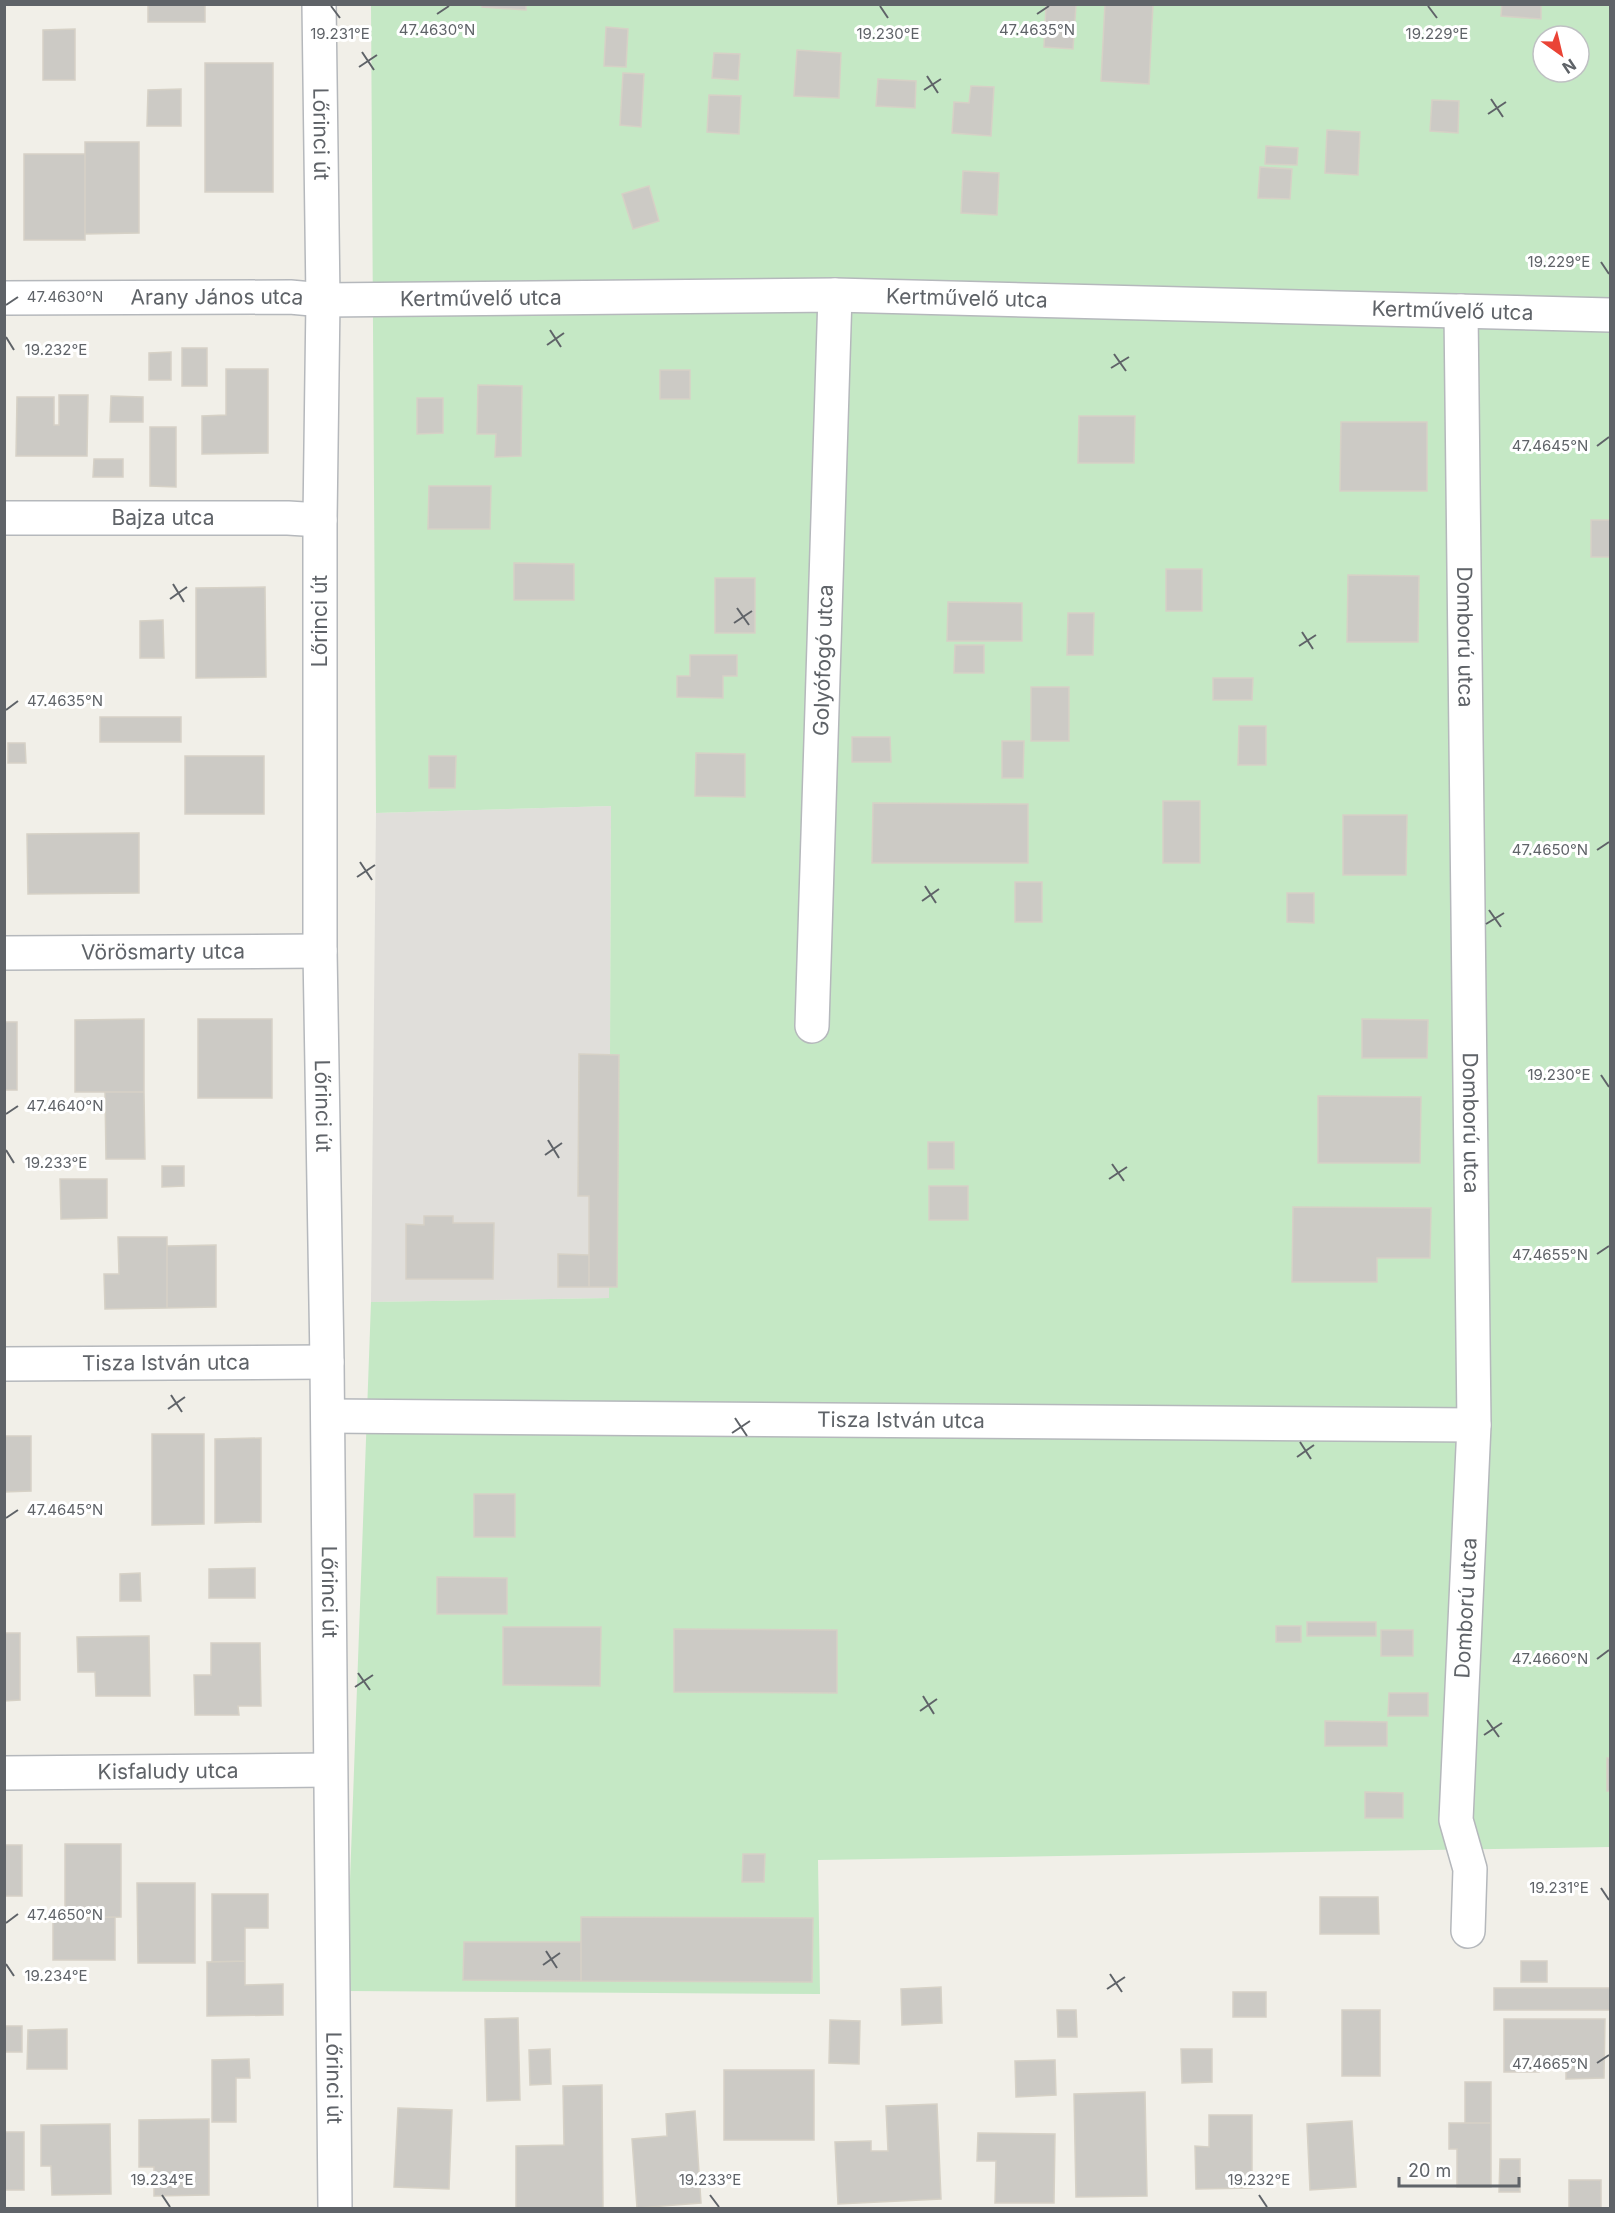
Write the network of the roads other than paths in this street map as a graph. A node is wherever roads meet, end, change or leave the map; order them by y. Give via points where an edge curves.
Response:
1 (319, 4) edge
2 (835, 295) junction
3 (4, 298) edge
4 (323, 300) junction
5 (1461, 311) junction
6 (1611, 315) edge
7 (4, 518) edge
8 (320, 520) junction
9 (320, 951) junction
10 (4, 953) edge
11 (812, 1026) dead end
12 (327, 1362) junction
13 (4, 1364) edge
14 (328, 1416) junction
15 (1474, 1425) junction
16 (330, 1770) junction
17 (4, 1773) edge
18 (1468, 1931) dead end
19 (335, 2208) edge

1 - 4 street, Lőrinci út
2 - 4 street, Kertművelő utca
2 - 5 street, Kertművelő utca
2 - 11 street, Golyófogó utca
3 - 4 street, Arany János utca
4 - 8 street, Lőrinci út
5 - 6 street, Kertművelő utca
5 - 15 street, Domború utca
7 - 8 street, Bajza utca
8 - 9 street, Lőrinci út
9 - 10 street, Vörösmarty utca
9 - 12 street, Lőrinci út
12 - 13 street, Tisza István utca
12 - 14 street, Lőrinci út
14 - 15 street, Tisza István utca
14 - 16 street, Lőrinci út
15 - 18 street, Domború utca via 1456,1820 1470,1869
16 - 17 street, Kisfaludy utca
16 - 19 street, Lőrinci út

